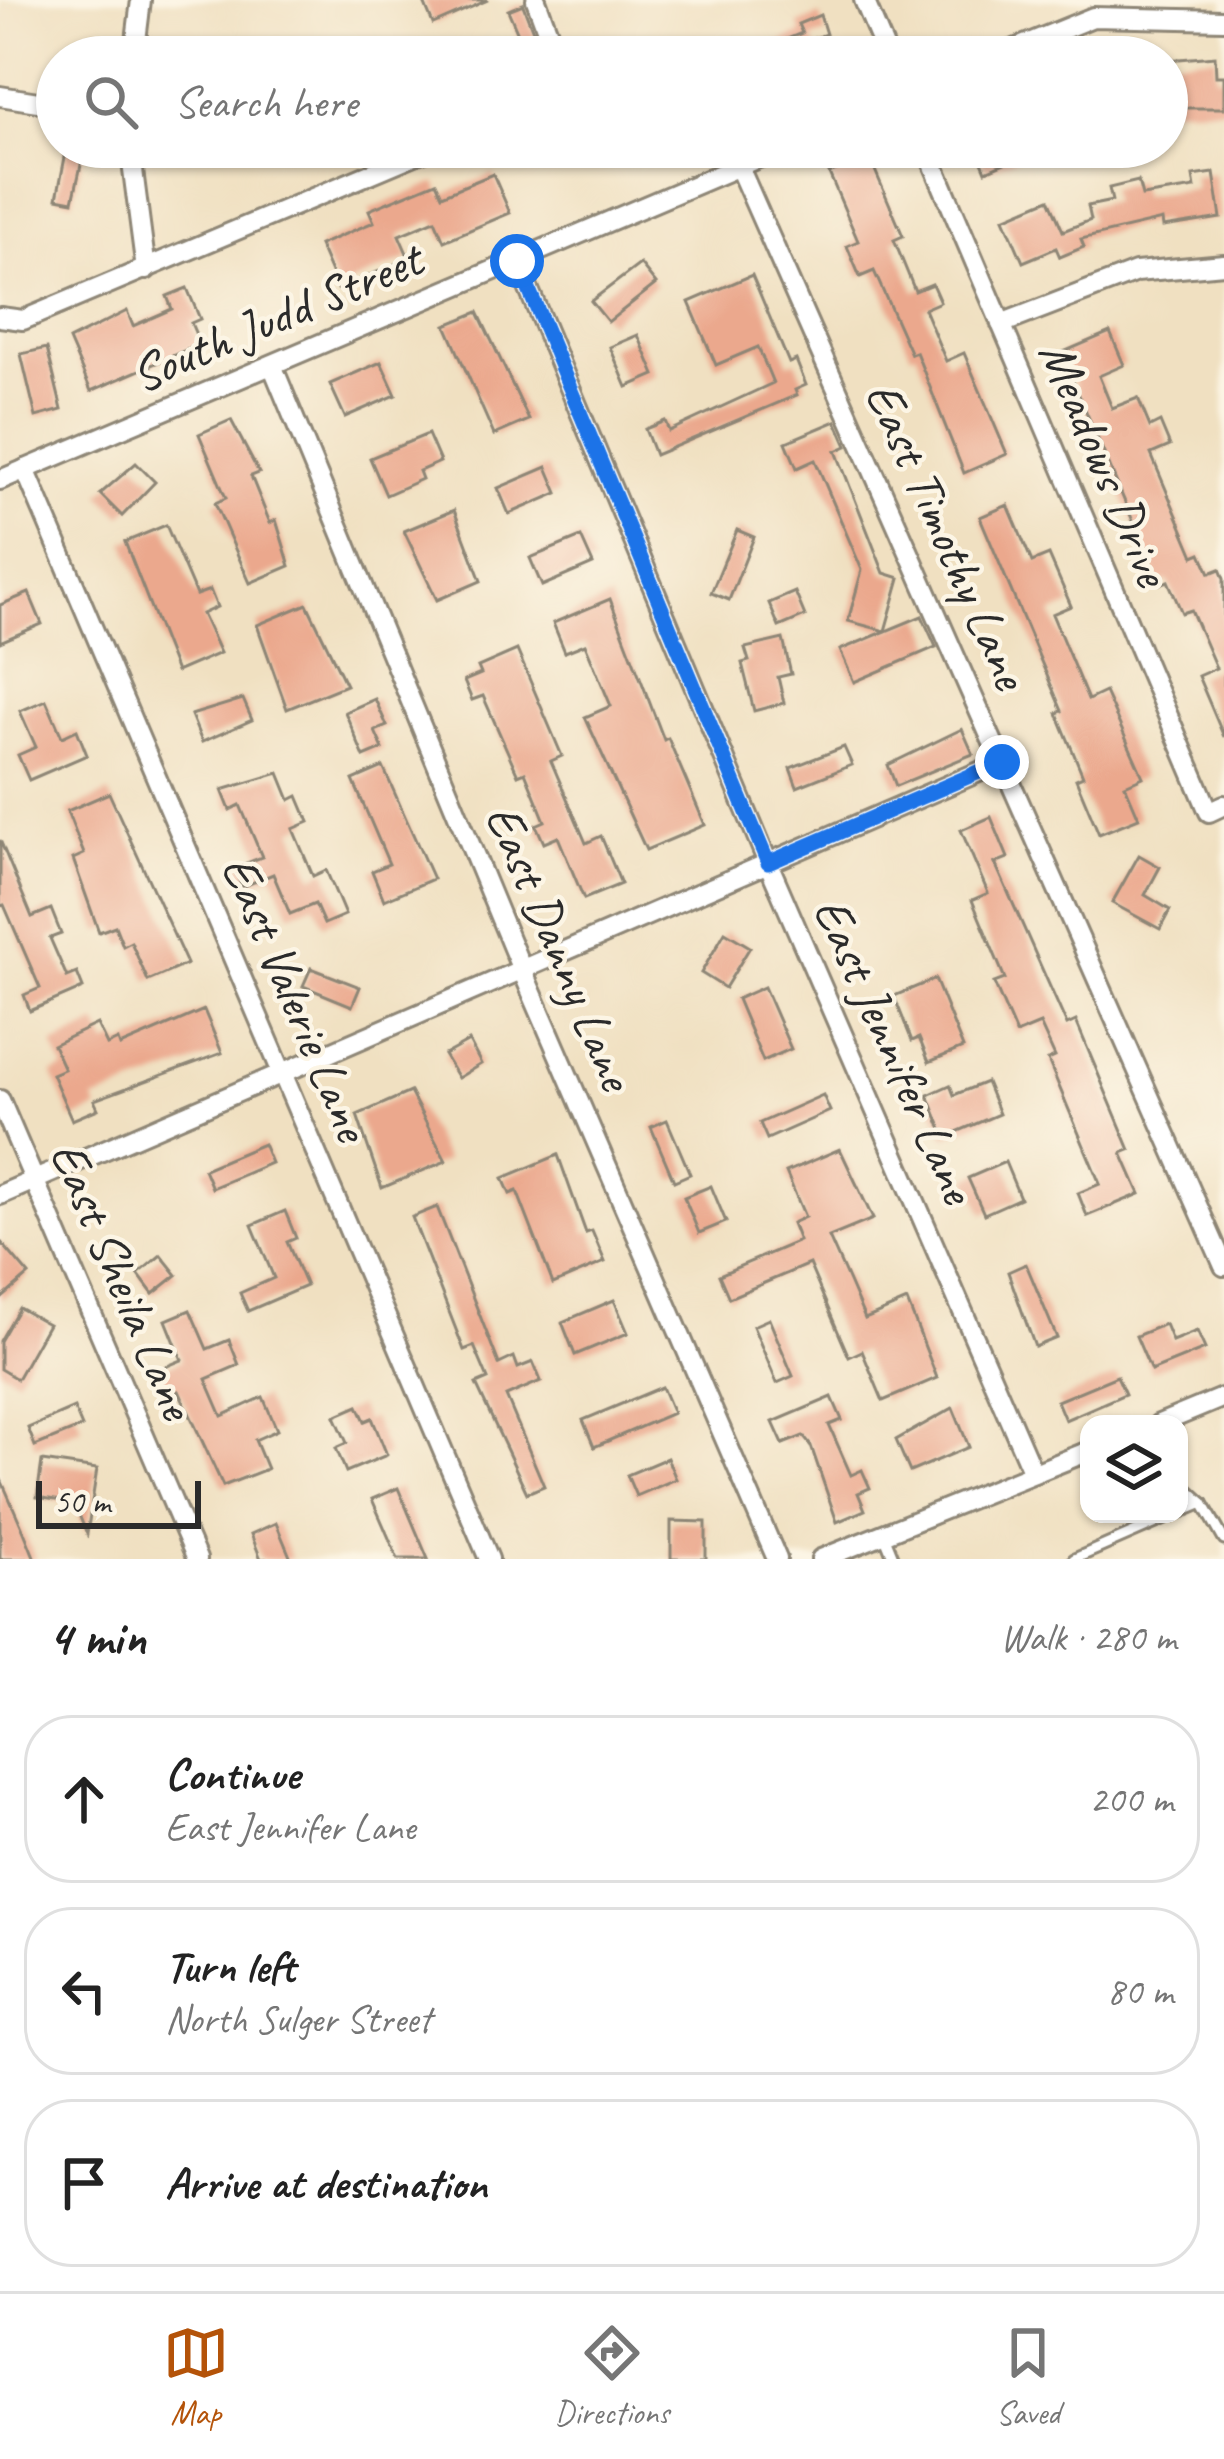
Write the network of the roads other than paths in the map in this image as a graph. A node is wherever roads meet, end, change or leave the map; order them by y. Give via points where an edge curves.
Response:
1 (141, 0) edge
2 (536, 0) edge
3 (864, 0) edge
4 (1224, 20) edge
5 (137, 36) edge
6 (549, 36) edge
7 (879, 36) edge
8 (1046, 36) edge
9 (0, 96) edge
10 (36, 102) edge
11 (133, 168) edge
12 (385, 168) edge
13 (737, 168) edge
14 (739, 168) edge
15 (935, 168) edge
16 (517, 261) junction
17 (1224, 264) edge
18 (146, 270) junction
19 (0, 317) edge
20 (1000, 324) junction
21 (272, 364) junction
22 (25, 469) junction
23 (0, 479) edge
24 (1002, 762) junction
25 (1216, 808) edge
26 (768, 863) junction
27 (522, 970) junction
28 (282, 1074) junction
29 (0, 1100) edge
30 (34, 1181) junction
31 (0, 1195) edge
32 (1224, 1266) edge
33 (1224, 1397) edge
34 (1181, 1415) edge
35 (1080, 1455) edge
36 (1033, 1473) junction
37 (1188, 1489) edge
38 (1203, 1503) junction
39 (1188, 1510) edge
40 (1157, 1523) edge
41 (885, 1537) junction
42 (1224, 1540) edge
43 (197, 1559) edge
44 (489, 1559) edge
45 (777, 1559) edge
46 (821, 1559) edge
47 (894, 1559) edge
48 (1074, 1559) edge

1 - 5 street
2 - 6 street
3 - 7 street
4 - 8 street via 1093,17
9 - 10 street
11 - 18 street
12 - 18 street
13 - 16 street, South Judd Street
14 - 24 street, East Timothy Lane
15 - 20 street, Meadows Drive
16 - 21 street, South Judd Street
16 - 26 street, East Jennifer Lane
17 - 20 street via 1136,272
18 - 19 street via 23,320
20 - 25 street, Meadows Drive
21 - 22 street, South Judd Street
21 - 27 street, East Danny Lane
22 - 23 street, South Judd Street
22 - 28 street, East Valerie Lane
24 - 26 street
24 - 32 street, East Timothy Lane
26 - 27 street
26 - 36 street, East Jennifer Lane
27 - 28 street
27 - 45 street, East Danny Lane
28 - 30 street
28 - 44 street, East Valerie Lane
29 - 30 street, East Sheila Lane
30 - 31 street
30 - 43 street, East Sheila Lane
33 - 34 street
35 - 36 street
36 - 41 street
37 - 38 lane
38 - 39 lane
38 - 42 lane
40 - 48 lane
41 - 46 street
41 - 47 lane

